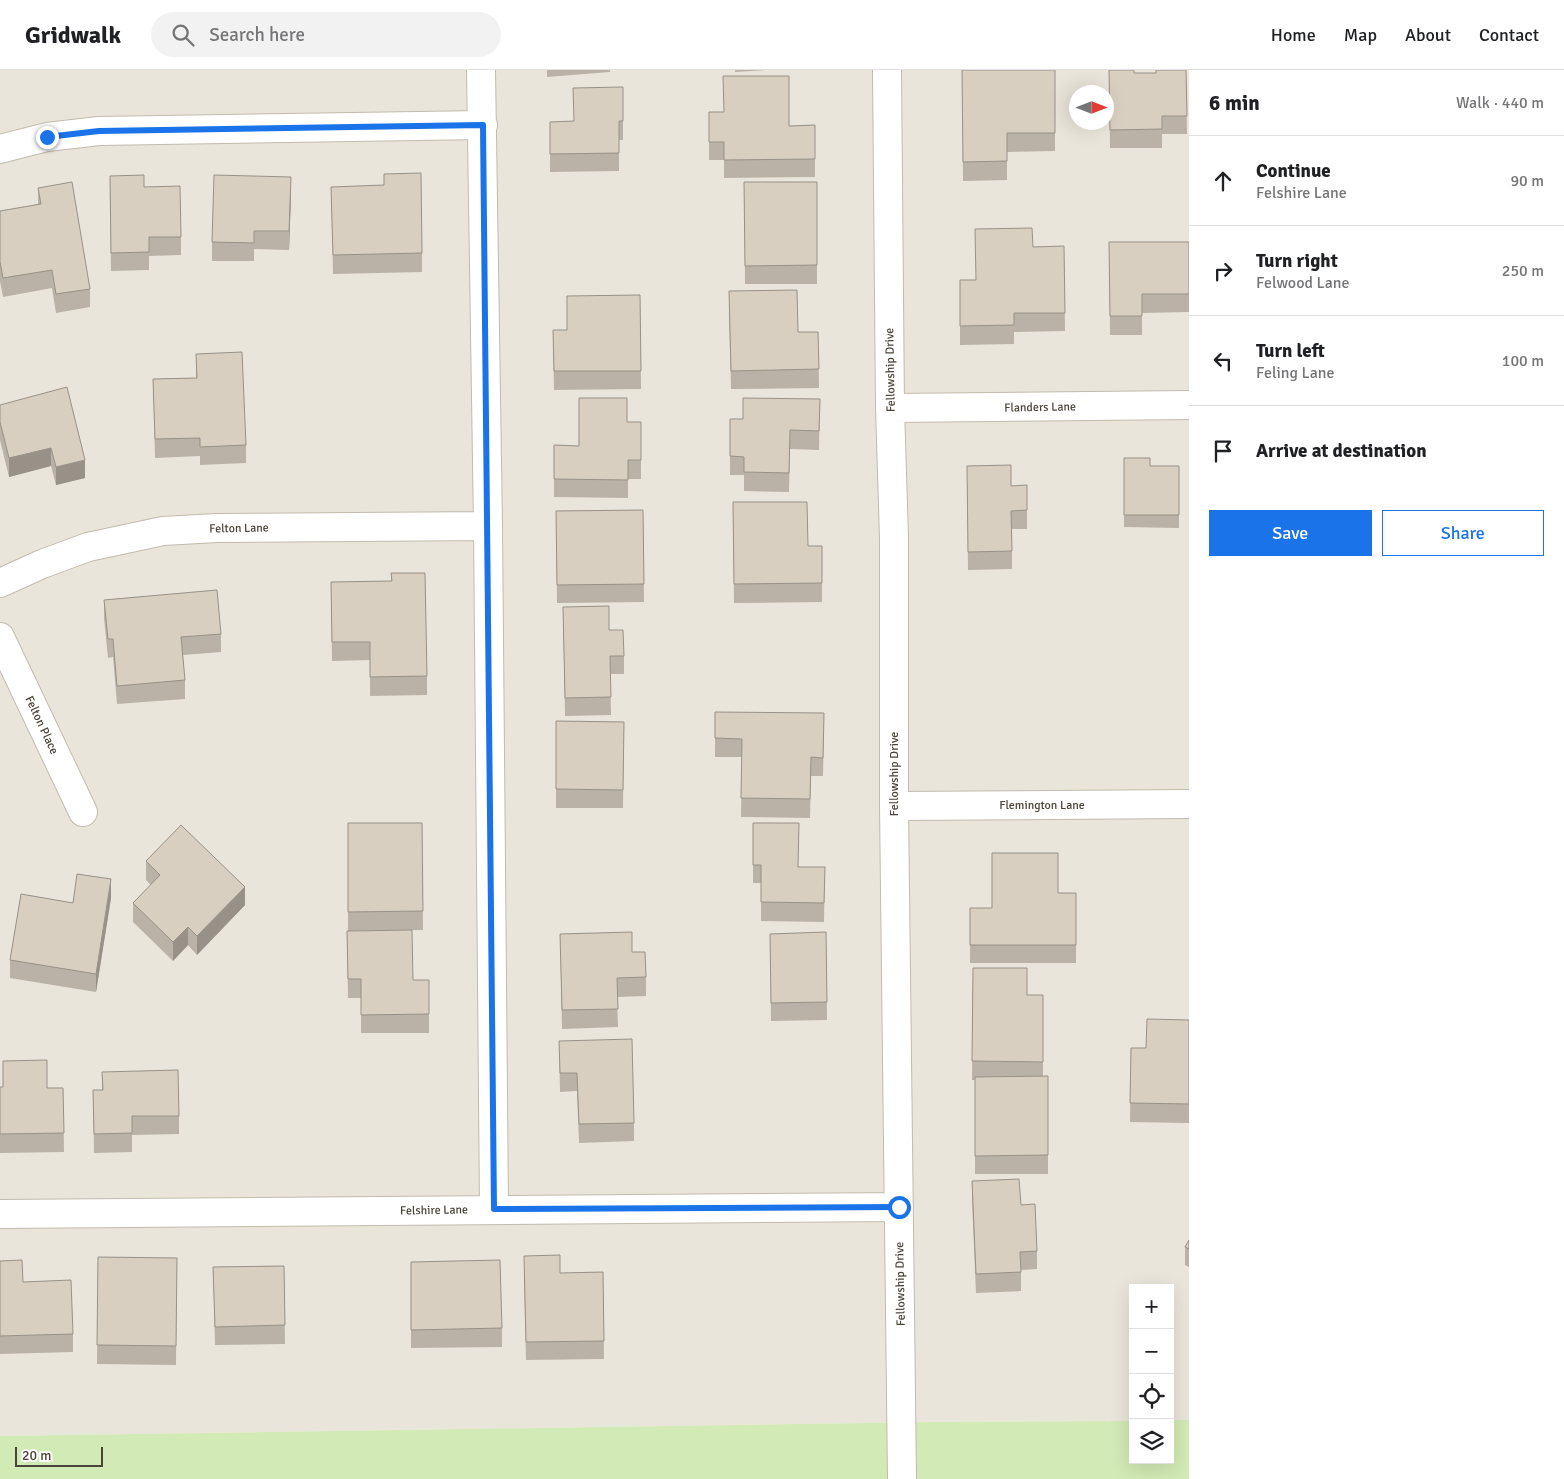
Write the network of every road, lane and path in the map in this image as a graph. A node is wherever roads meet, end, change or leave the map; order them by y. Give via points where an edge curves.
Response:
1 (482, 70) edge
2 (887, 70) edge
3 (483, 125) junction
4 (0, 149) edge
5 (1189, 405) edge
6 (890, 408) junction
7 (488, 526) junction
8 (0, 583) edge
9 (0, 637) edge
10 (1189, 804) edge
11 (894, 806) junction
12 (84, 812) dead end
13 (899, 1207) junction
14 (494, 1209) junction
15 (0, 1214) edge
16 (902, 1479) edge

1 - 3 street
2 - 6 street, Fellowship Drive
3 - 4 street via 99,131 47,137
3 - 7 street
5 - 6 street, Flanders Lane
6 - 11 street, Fellowship Drive via 894,538
7 - 8 street, Felton Lane via 163,531 88,547
7 - 14 street
9 - 12 street, Felton Place
10 - 11 street, Flemington Lane
11 - 13 street, Fellowship Drive
13 - 14 street, Felshire Lane
13 - 16 street, Fellowship Drive
14 - 15 street, Felshire Lane

